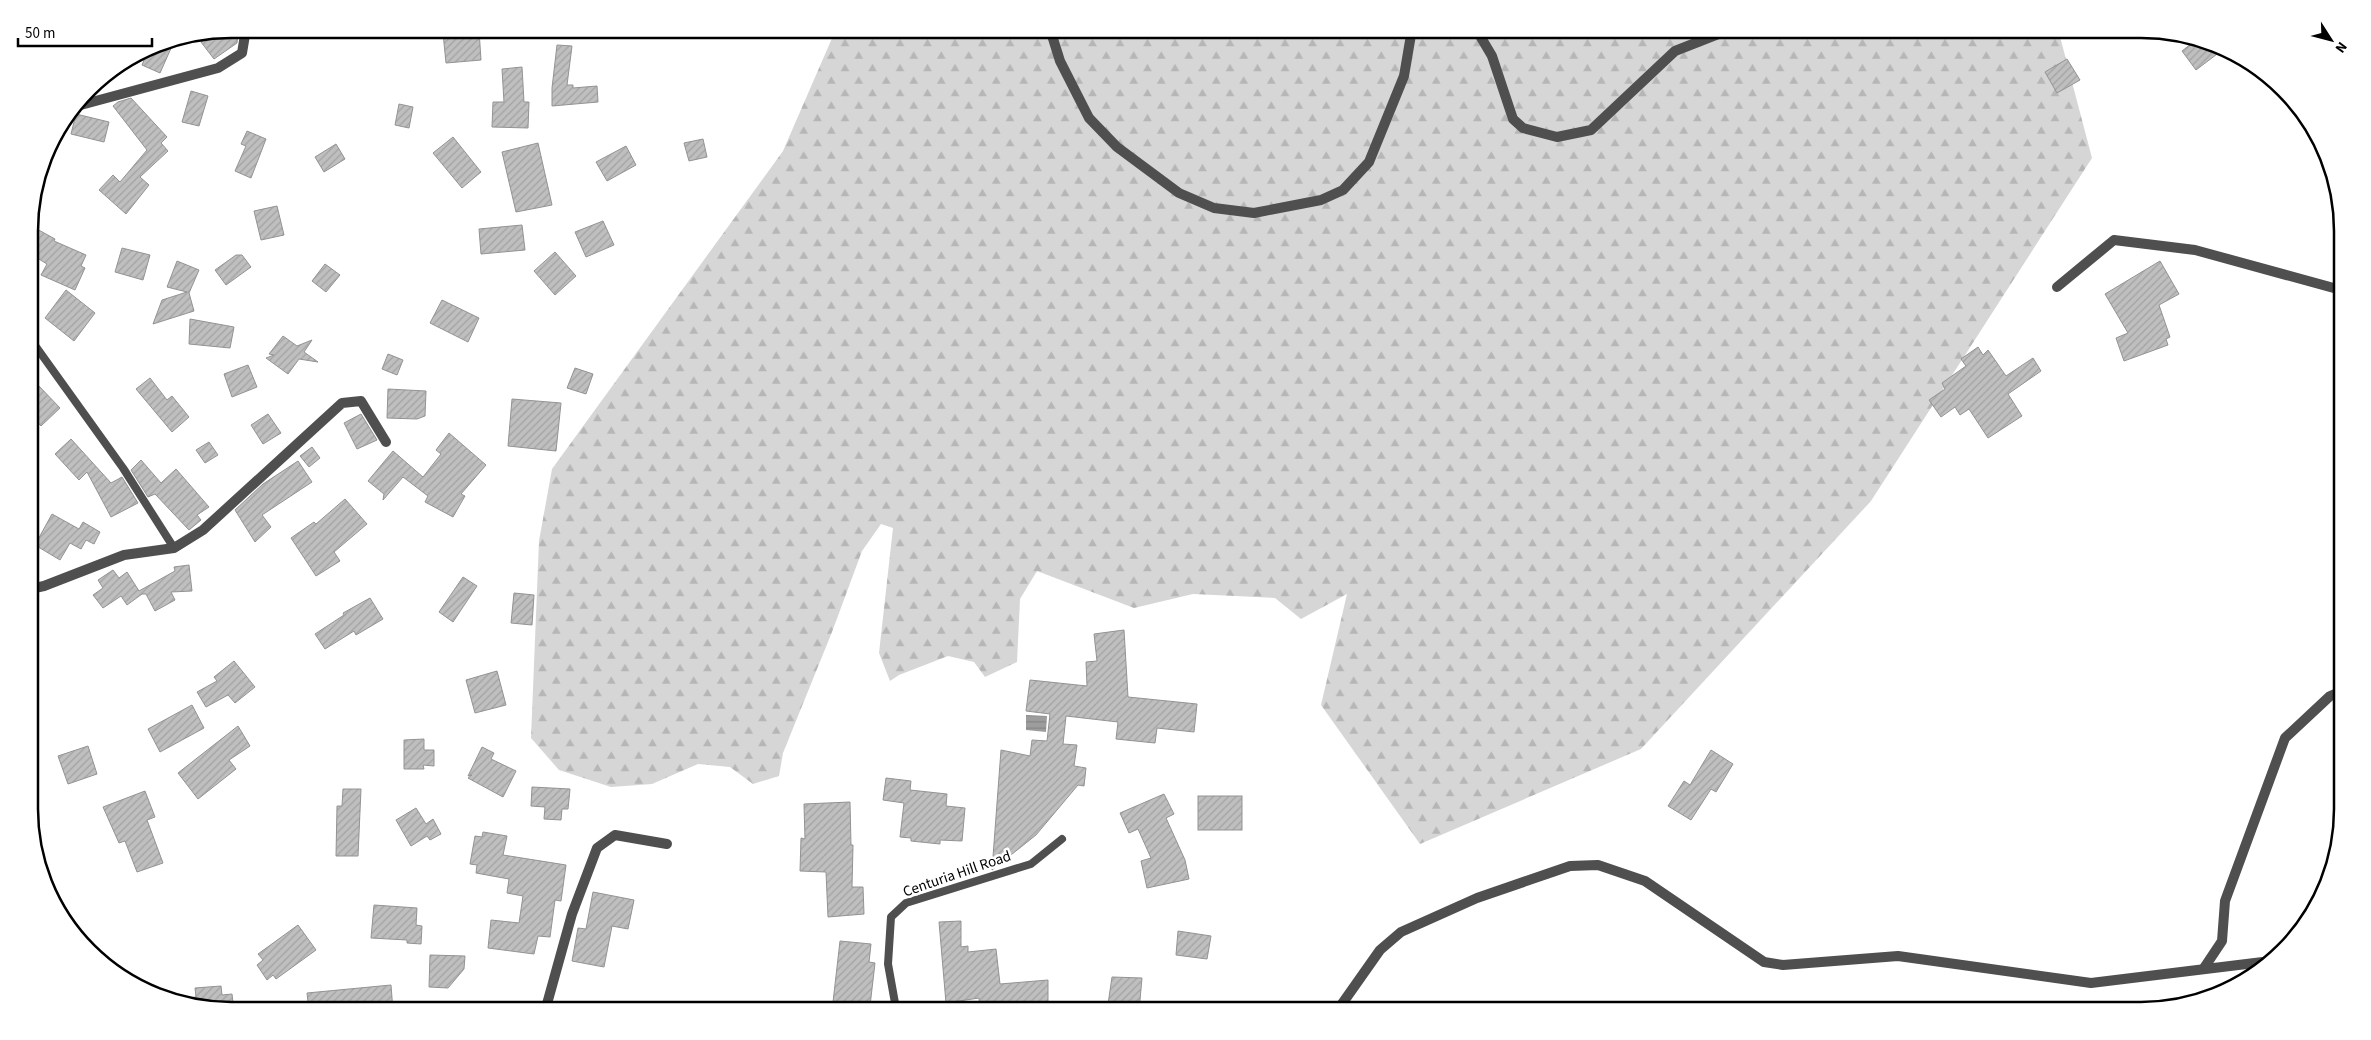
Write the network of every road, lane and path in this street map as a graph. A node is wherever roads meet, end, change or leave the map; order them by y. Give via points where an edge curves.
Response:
1 (244, 38) edge
2 (1053, 38) edge
3 (1410, 38) edge
4 (1481, 38) edge
5 (1708, 38) edge
6 (84, 104) edge
7 (2057, 287) dead end
8 (2334, 288) edge
9 (37, 347) edge
10 (386, 442) dead end
11 (174, 548) junction
12 (37, 588) edge
13 (2334, 694) edge
14 (1062, 839) dead end
15 (667, 844) dead end
16 (2259, 962) edge
17 (2204, 968) junction
18 (548, 1002) edge
19 (895, 1002) edge
20 (1342, 1002) edge

1 - 6 street via 242,53 218,68
2 - 3 street via 1060,61 1088,118 1117,147 1178,193 1214,208 1254,213 1328,197 1343,190 1369,162 1404,76
4 - 5 street via 1492,56 1513,119 1523,128 1557,137 1590,130 1675,51
7 - 8 street via 2114,240 2195,250
9 - 11 lane via 123,468
10 - 11 street via 361,401 342,403 203,530
11 - 12 street via 124,555
13 - 17 street via 2285,738 2225,902 2222,941
14 - 19 lane, Centuria Hill Road via 1031,864 906,903 891,916 888,964
15 - 18 street via 615,835 597,848 572,914
16 - 17 street
17 - 20 street via 2091,982 1898,956 1783,966 1764,962 1645,881 1598,865 1570,866 1477,898 1401,932 1380,950

